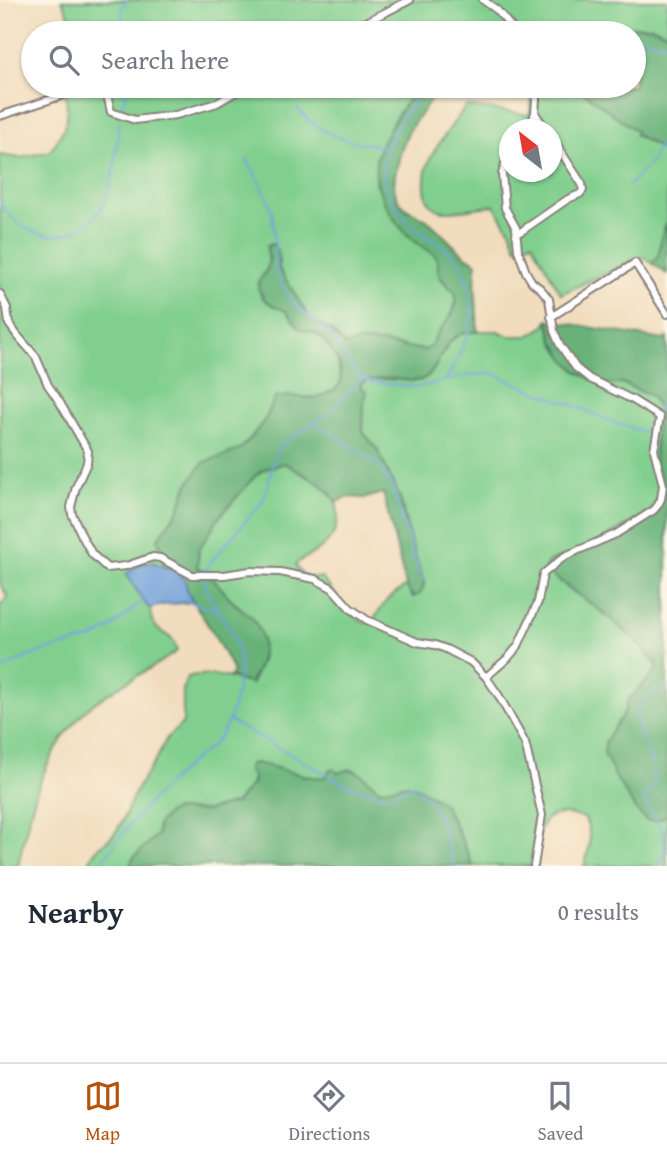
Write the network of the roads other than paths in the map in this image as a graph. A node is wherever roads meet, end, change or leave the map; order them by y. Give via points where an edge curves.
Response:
1 (410, 0) edge
2 (482, 0) edge
3 (368, 21) edge
4 (506, 21) edge
5 (55, 98) edge
6 (108, 98) edge
7 (226, 98) edge
8 (536, 98) edge
9 (535, 113) junction
10 (0, 116) edge
11 (533, 119) edge
12 (539, 119) edge
13 (562, 154) edge
14 (503, 182) edge
15 (516, 235) junction
16 (0, 294) edge
17 (667, 314) edge
18 (551, 317) junction
19 (486, 677) junction
20 (534, 866) edge

1 - 3 street
2 - 4 street
5 - 10 street
6 - 7 street via 111,112 135,120 176,115
8 - 9 street
9 - 11 street
9 - 12 street
13 - 15 street via 583,190
14 - 15 street via 505,208
15 - 18 street via 523,266 549,299
16 - 19 street via 9,324 36,357 88,451 72,514 92,554 107,569 153,557 192,575 250,571 315,579 367,620 456,654
17 - 18 street via 635,263
18 - 19 street via 560,345 576,368 660,417 654,450 663,493 654,510 616,534 565,556 543,574 538,602 518,646
19 - 20 street via 522,736 530,761 542,815

